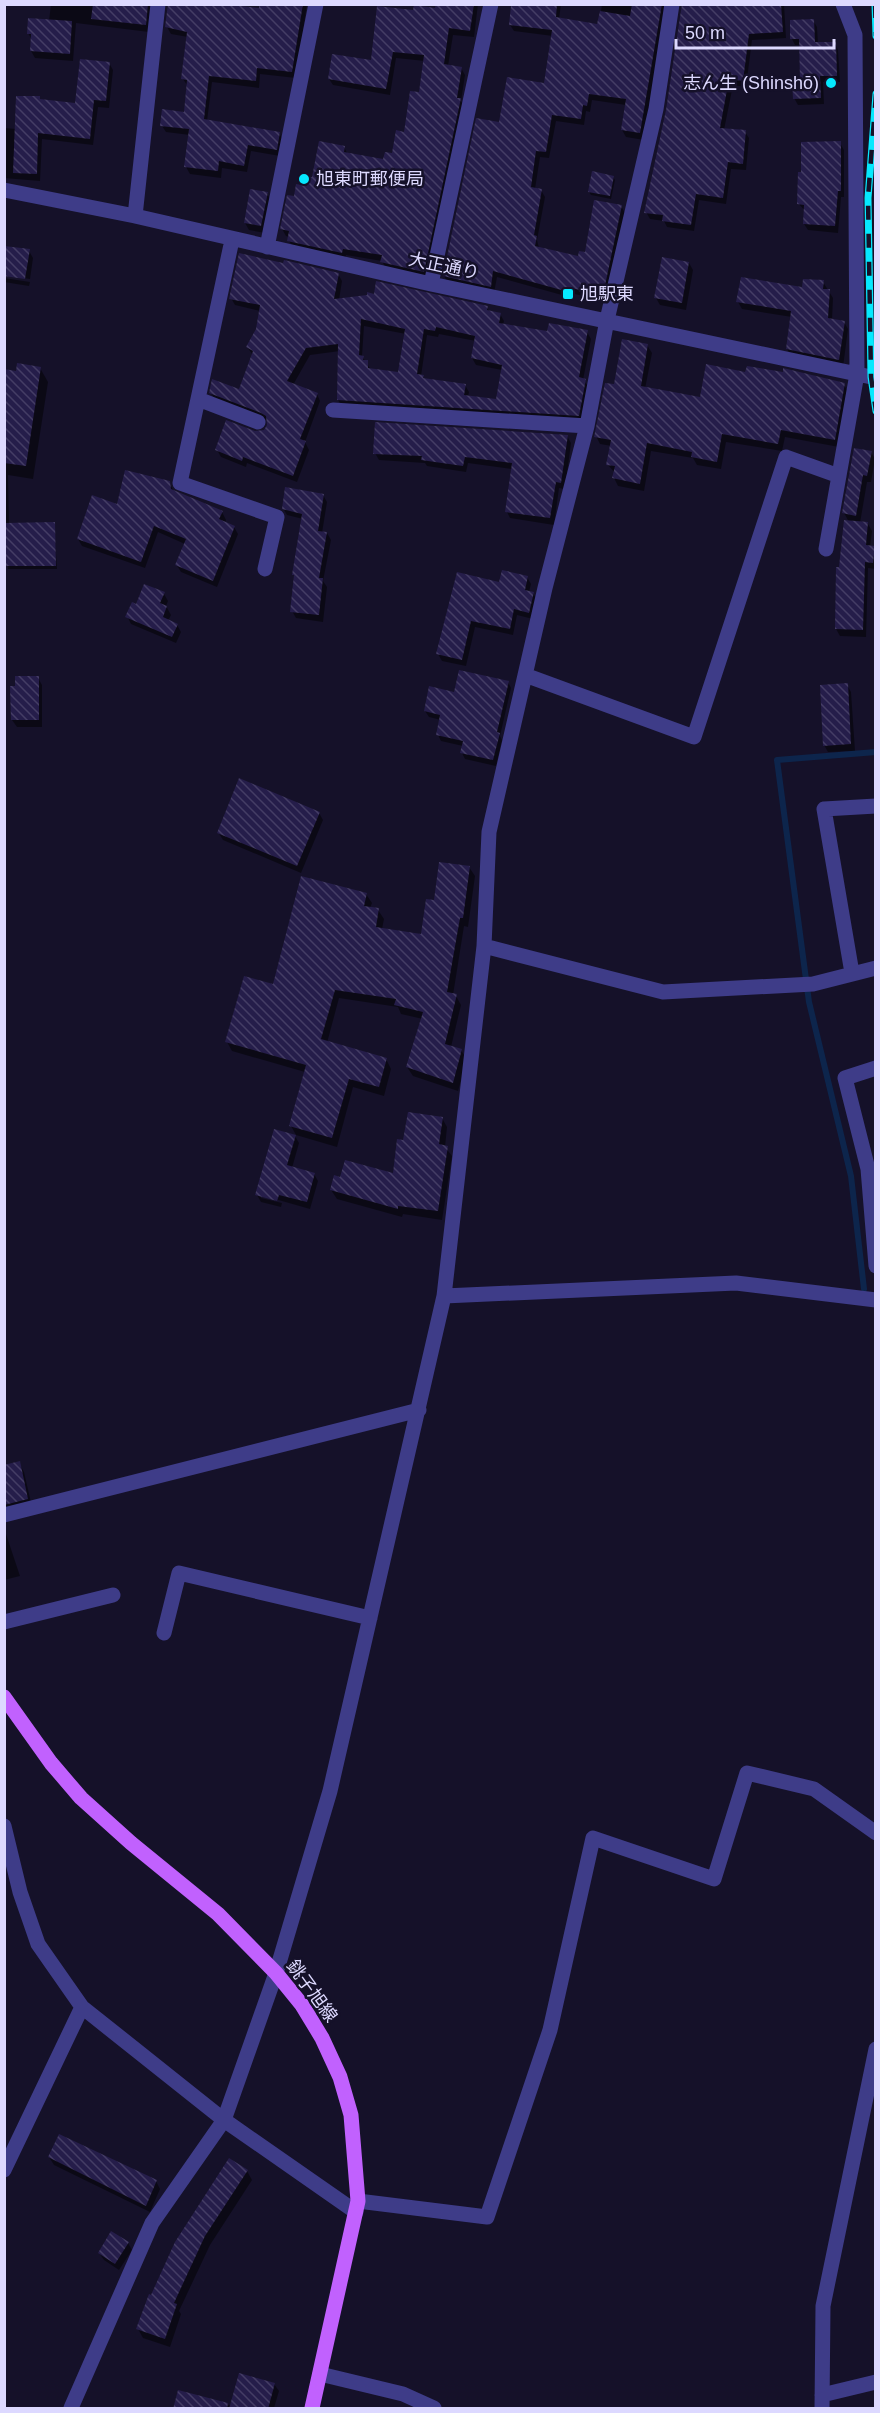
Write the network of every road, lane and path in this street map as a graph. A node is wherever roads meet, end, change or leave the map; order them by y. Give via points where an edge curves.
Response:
1 (158, 4) edge
2 (316, 4) edge
3 (491, 4) edge
4 (672, 4) edge
5 (843, 4) edge
6 (4, 179) edge
7 (5, 190) edge
8 (135, 216) junction
9 (232, 240) junction
10 (267, 247) junction
11 (431, 284) junction
12 (607, 320) junction
13 (857, 375) junction
14 (876, 378) edge
15 (198, 399) junction
16 (333, 410) dead end
17 (258, 422) dead end
18 (586, 426) junction
19 (839, 476) junction
20 (826, 549) dead end
21 (265, 569) dead end
22 (525, 675) junction
23 (876, 806) edge
24 (484, 946) junction
25 (876, 969) edge
26 (852, 973) junction
27 (876, 1068) edge
28 (876, 1266) edge
29 (444, 1296) junction
30 (876, 1300) edge
31 (419, 1410) junction
32 (4, 1515) edge
33 (113, 1595) dead end
34 (369, 1618) junction
35 (4, 1622) edge
36 (164, 1633) dead end
37 (4, 1697) edge
38 (4, 1826) edge
39 (876, 1833) edge
40 (276, 1973) junction
41 (82, 2007) junction
42 (876, 2049) edge
43 (872, 2082) edge
44 (224, 2120) junction
45 (4, 2170) edge
46 (357, 2207) junction
47 (320, 2374) junction
48 (876, 2382) edge
49 (822, 2402) edge
50 (71, 2409) edge
51 (312, 2409) edge
52 (434, 2409) edge

1 - 8 street
2 - 10 street
3 - 11 street
4 - 12 street via 656,109
5 - 13 street via 855,35
6 - 7 street
7 - 8 street, 大正通り
8 - 9 street, 大正通り
9 - 10 street, 大正通り
9 - 15 street
10 - 11 street, 大正通り
11 - 12 street, 大正通り
12 - 13 street, 大正通り
12 - 18 street
13 - 14 street, 大正通り
13 - 19 street
15 - 17 street
15 - 21 street via 180,483 277,517
16 - 18 street
18 - 22 street
19 - 20 street
19 - 22 street via 786,457 694,738
22 - 24 street via 489,832
23 - 26 street via 824,809
24 - 26 street via 663,992 813,984
24 - 29 street
25 - 26 street
27 - 28 street via 845,1078 868,1169
29 - 30 street via 736,1283
29 - 31 street
31 - 32 street
31 - 34 street
33 - 35 street
34 - 36 street via 179,1573
34 - 40 street via 330,1791
37 - 40 main road, 銚子旭線 via 81,1798 218,1914
38 - 41 street via 38,1944
39 - 46 street via 814,1790 747,1773 714,1879 593,1838 550,2030 487,2217
40 - 44 street
40 - 46 main road, 銚子旭線 via 322,2038 340,2077 351,2115
41 - 44 street
41 - 45 street
42 - 43 street
43 - 49 street via 823,2306
44 - 46 street
44 - 50 street via 152,2223
46 - 47 main road, 銚子旭線
47 - 51 main road, 銚子旭線
47 - 52 street via 403,2394
48 - 49 street

